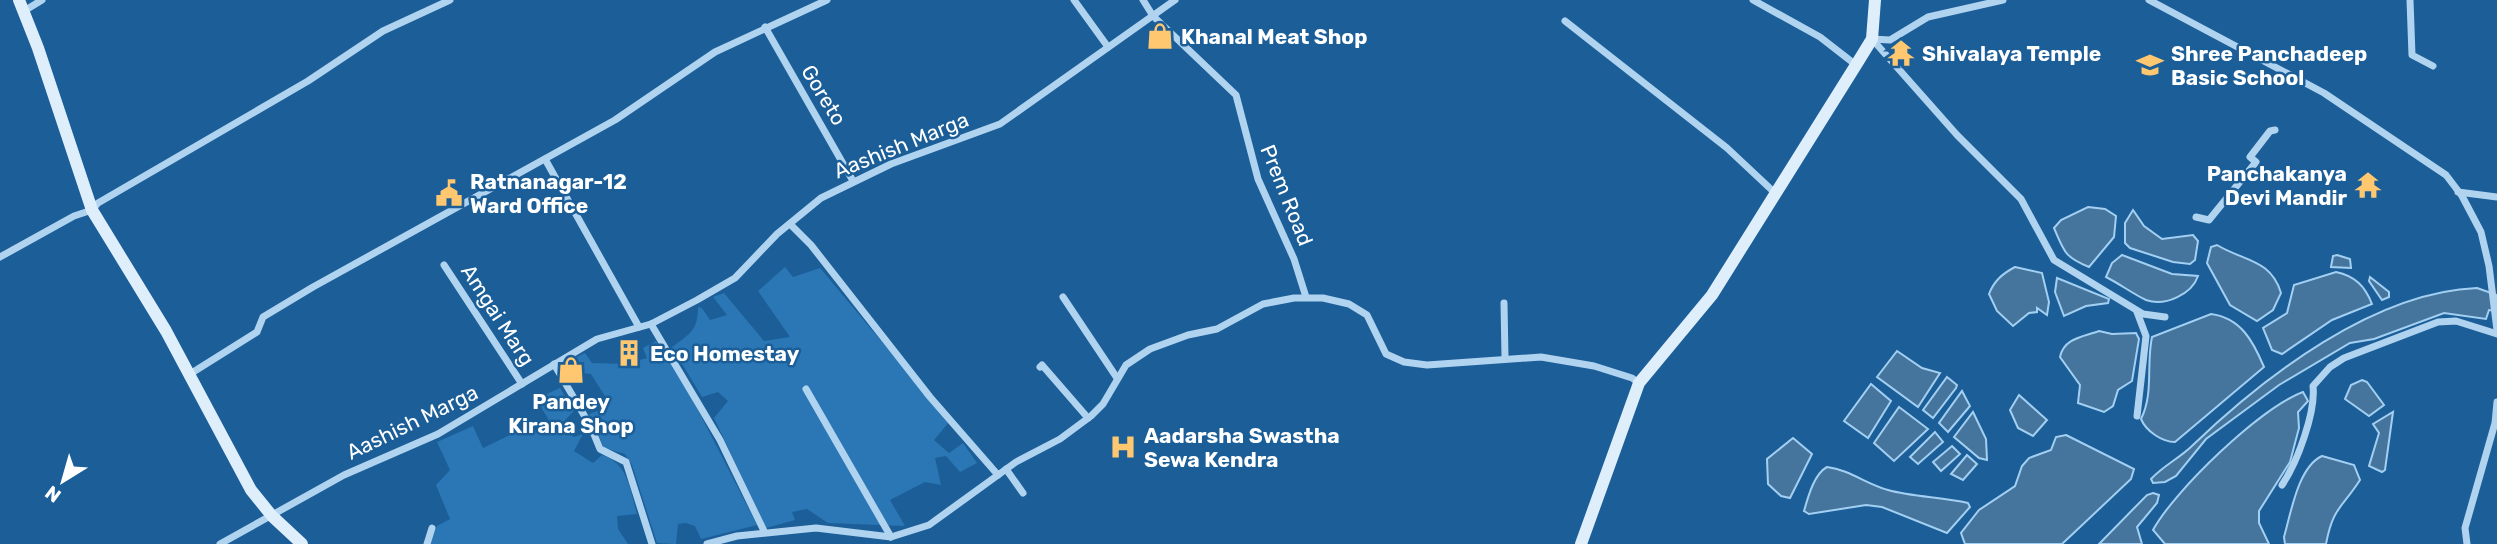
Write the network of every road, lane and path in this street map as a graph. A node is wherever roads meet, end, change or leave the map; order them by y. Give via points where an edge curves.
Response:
1 (42, 0) edge
2 (450, 0) edge
3 (827, 0) edge
4 (1074, 0) edge
5 (1143, 0) edge
6 (1175, 0) edge
7 (1753, 0) edge
8 (1875, 0) edge
9 (2003, 0) edge
10 (2149, 0) edge
11 (2410, 0) edge
12 (22, 6) edge
13 (1153, 16) junction
14 (1565, 21) dead end
15 (765, 27) junction
16 (1872, 39) junction
17 (1108, 47) junction
18 (1856, 65) junction
19 (2432, 66) dead end
20 (2275, 130) dead end
21 (545, 159) junction
22 (853, 181) junction
23 (2458, 192) junction
24 (1775, 193) junction
25 (2497, 197) edge
26 (92, 210) junction
27 (2196, 217) dead end
28 (790, 224) junction
29 (0, 257) edge
30 (444, 265) dead end
31 (1063, 297) dead end
32 (1306, 297) junction
33 (1504, 303) dead end
34 (2136, 308) junction
35 (2165, 317) dead end
36 (651, 324) junction
37 (639, 327) junction
38 (2497, 332) edge
39 (1505, 358) junction
40 (554, 364) junction
41 (1040, 367) dead end
42 (190, 374) junction
43 (1117, 378) junction
44 (1639, 383) junction
45 (522, 384) junction
46 (806, 389) dead end
47 (2497, 402) edge
48 (2137, 416) dead end
49 (1088, 418) junction
50 (1006, 469) junction
51 (998, 475) junction
52 (2282, 485) dead end
53 (1023, 493) dead end
54 (272, 516) junction
55 (432, 527) dead end
56 (764, 531) junction
57 (891, 537) junction
58 (220, 544) edge
59 (302, 544) edge
60 (427, 544) edge
61 (652, 544) edge
62 (708, 544) edge
63 (1581, 544) edge
64 (2468, 544) edge

1 - 12 street
2 - 26 street via 383,31
3 - 15 street
4 - 17 street
5 - 13 street, Prem Road
6 - 13 street, Aashish Marga
7 - 18 street via 1820,37
8 - 16 street
9 - 16 street via 1928,16 1890,40
10 - 23 street via 2324,93 2446,175
11 - 19 street via 2412,55
12 - 26 street
13 - 17 street, Aashish Marga
13 - 32 street, Prem Road via 1236,94 1258,179
14 - 24 street via 1727,148
15 - 21 street via 715,52 615,120
15 - 22 street, Goreto
16 - 18 street
16 - 34 street via 2021,199 2054,260
17 - 22 street, Aashish Marga via 1000,124
18 - 24 street
20 - 27 street via 2250,157 2256,162 2217,212 2208,219
21 - 37 street
21 - 42 street via 263,317 257,332
22 - 28 street, Aashish Marga via 821,198
23 - 25 street
23 - 38 street via 2481,232
24 - 44 street via 1712,295
26 - 29 street
26 - 42 street
28 - 36 street, Aashish Marga via 735,278
28 - 51 street
30 - 45 street, Amgai Marg
31 - 43 street
32 - 39 street via 1349,304 1367,316 1386,354 1404,362 1427,365
32 - 43 street via 1263,304 1217,328 1150,349 1126,365
33 - 39 street
34 - 35 street via 2154,318
34 - 48 street via 2146,337
36 - 37 street, Aashish Marga
36 - 56 street via 720,440
37 - 40 street, Aashish Marga via 597,339
38 - 52 street via 2456,321 2438,322 2330,367 2313,386 2314,401 2297,460
39 - 44 street via 1541,357 1594,366
40 - 45 street, Aashish Marga
40 - 61 street via 600,449 626,462
41 - 49 street
42 - 54 street via 251,490
43 - 49 street via 1103,404
44 - 63 street
45 - 54 street, Aashish Marga via 436,435 344,475
46 - 57 street
47 - 64 street via 2465,528
49 - 50 street
50 - 51 street
50 - 53 street
51 - 57 street via 929,525
54 - 58 street, Aashish Marga
54 - 59 street
55 - 60 street
56 - 57 street via 816,528
56 - 62 street

